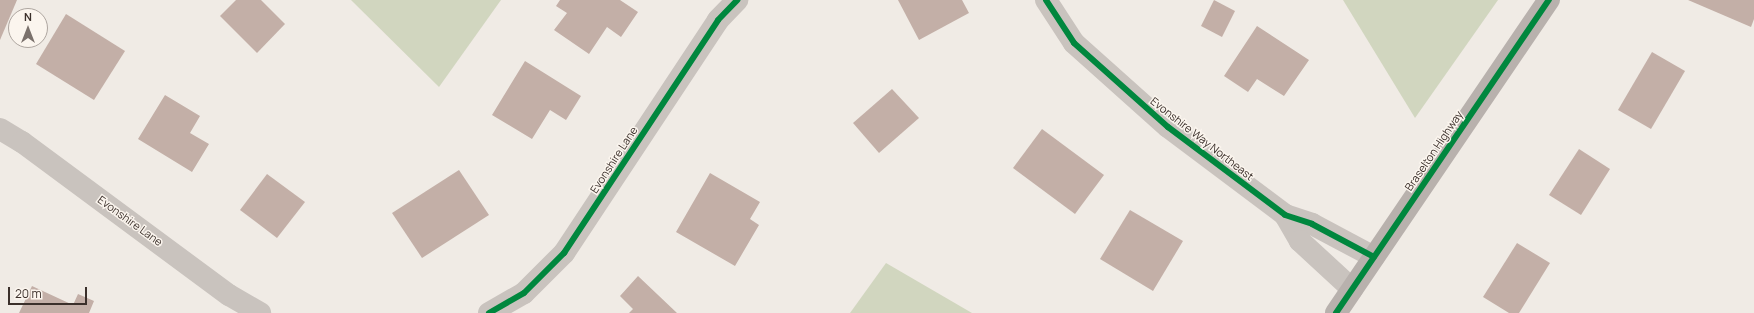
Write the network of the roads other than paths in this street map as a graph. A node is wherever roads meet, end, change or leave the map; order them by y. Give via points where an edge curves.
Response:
1 (737, 0) edge
2 (1046, 0) edge
3 (1549, 0) edge
4 (0, 129) edge
5 (1285, 215) junction
6 (1374, 257) junction
7 (1352, 289) junction
8 (260, 313) edge
9 (489, 313) edge
10 (1336, 313) edge

1 - 9 street, Evonshire Lane via 718,20 564,253 524,293
2 - 5 street, Evonshire Way Northeast via 1074,43 1168,127
3 - 6 main road, Braselton Highway
4 - 8 street, Evonshire Lane via 22,142 229,295
5 - 6 street, Evonshire Way Northeast via 1312,224
5 - 7 street, Evonshire Way Northeast via 1300,241
6 - 7 main road, Braselton Highway
7 - 10 main road, Braselton Highway

